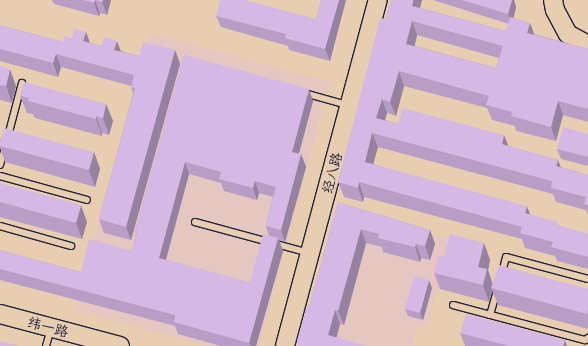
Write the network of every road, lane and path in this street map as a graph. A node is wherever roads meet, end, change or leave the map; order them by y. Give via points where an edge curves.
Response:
1 (378, 0) edge
2 (553, 0) edge
3 (567, 0) edge
4 (588, 38) edge
5 (588, 45) edge
6 (22, 83) edge
7 (296, 91) edge
8 (350, 106) junction
9 (0, 164) edge
10 (0, 176) edge
11 (87, 200) dead end
12 (194, 222) dead end
13 (0, 226) edge
14 (71, 246) dead end
15 (310, 254) junction
16 (500, 279) edge
17 (588, 279) edge
18 (498, 286) edge
19 (453, 305) dead end
20 (0, 314) edge
21 (490, 315) junction
22 (51, 328) junction
23 (588, 338) edge
24 (46, 346) edge
25 (120, 346) edge
26 (285, 346) edge

1 - 8 street, 经八路
2 - 5 street via 555,10 568,34
3 - 4 street via 573,23
6 - 9 lane
7 - 8 lane
8 - 15 street, 经八路
10 - 11 lane
12 - 15 lane
13 - 14 lane
15 - 26 street, 经八路
16 - 17 lane via 506,257
18 - 21 lane
19 - 21 lane
20 - 22 street, 纬一路
21 - 23 lane via 585,340
22 - 24 lane
22 - 25 street, 纬一路

